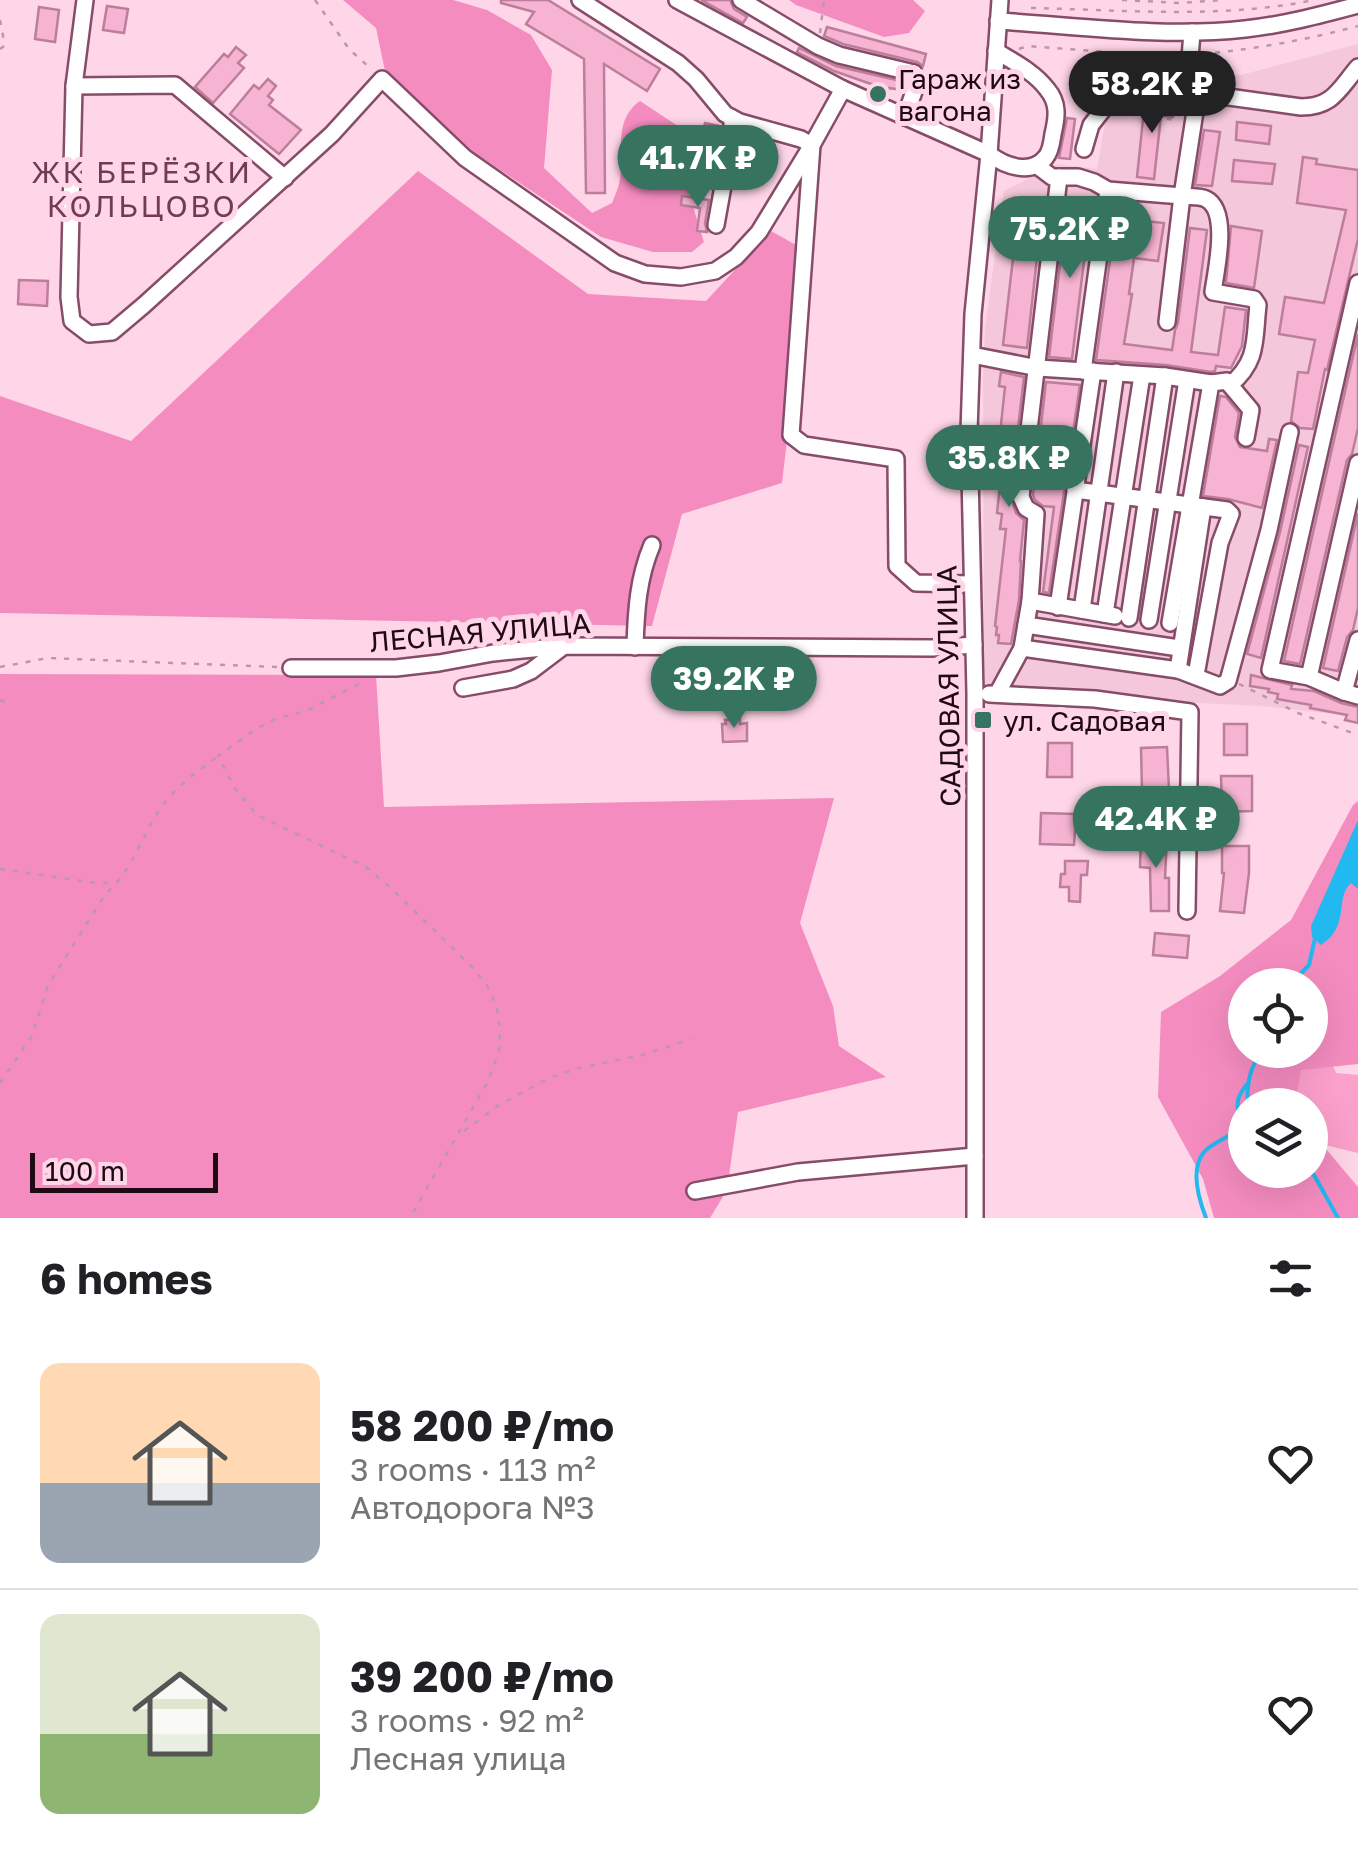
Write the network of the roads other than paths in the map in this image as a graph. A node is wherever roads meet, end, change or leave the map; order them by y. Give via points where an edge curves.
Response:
1 (84, 0) edge
2 (580, 0) edge
3 (678, 0) edge
4 (741, 0) edge
5 (1358, 5) edge
6 (999, 10) edge
7 (1192, 32) junction
8 (996, 51) junction
9 (1358, 67) edge
10 (74, 86) junction
11 (844, 89) junction
12 (1194, 90) junction
13 (905, 117) junction
14 (732, 118) junction
15 (812, 145) junction
16 (1084, 149) dead end
17 (989, 154) junction
18 (1036, 165) junction
19 (1059, 177) junction
20 (285, 178) junction
21 (1108, 190) junction
22 (1182, 196) junction
23 (716, 226) dead end
24 (1358, 283) edge
25 (1166, 322) dead end
26 (972, 355) junction
27 (1038, 368) junction
28 (1088, 371) junction
29 (1116, 372) junction
30 (1142, 375) junction
31 (1165, 376) junction
32 (1186, 380) junction
33 (1211, 384) junction
34 (1230, 385) junction
35 (1290, 432) dead end
36 (1246, 438) dead end
37 (1358, 463) edge
38 (1075, 490) junction
39 (1100, 494) junction
40 (1122, 496) junction
41 (1146, 500) junction
42 (1168, 502) junction
43 (1196, 506) junction
44 (652, 545) dead end
45 (972, 584) junction
46 (1030, 602) junction
47 (1058, 606) junction
48 (1082, 610) junction
49 (1105, 614) junction
50 (1128, 618) junction
51 (1149, 620) junction
52 (1177, 624) junction
53 (1026, 625) junction
54 (1358, 640) edge
55 (974, 645) junction
56 (564, 646) junction
57 (634, 647) junction
58 (1022, 648) junction
59 (1180, 648) junction
60 (292, 668) road end
61 (1178, 670) junction
62 (1196, 675) junction
63 (1309, 677) junction
64 (463, 688) dead end
65 (974, 693) junction
66 (996, 694) junction
67 (1351, 694) edge
68 (1187, 911) dead end
69 (975, 1156) junction
70 (695, 1191) dead end
71 (975, 1218) edge

1 - 10 street
2 - 14 street via 678,63
3 - 11 street
4 - 13 street via 839,55 914,74 918,84
5 - 7 street via 1245,29
6 - 7 street
6 - 8 street, САДОВАЯ УЛИЦА
7 - 12 street
8 - 17 street, САДОВАЯ УЛИЦА
8 - 18 street via 1050,91 1058,112 1048,155
9 - 12 street via 1318,107
10 - 20 street via 175,86
10 - 20 street via 69,297 72,322 89,334 112,332
11 - 13 street
11 - 15 street
12 - 16 street via 1148,86 1116,94 1091,125
12 - 22 street
13 - 17 street
14 - 15 street
14 - 23 street
15 - 20 street via 736,257 715,271 681,278 614,263 465,158 382,79
15 - 45 street via 791,435 804,446 896,459 898,566 916,584
17 - 18 street via 1003,164
17 - 26 street, САДОВАЯ УЛИЦА
18 - 19 street
19 - 21 street
19 - 27 street
21 - 22 street
21 - 28 street
22 - 25 street
22 - 34 street via 1204,197 1215,206 1220,223 1213,292 1258,304 1252,358
24 - 63 street via 1270,670
26 - 27 street
26 - 45 street, САДОВАЯ УЛИЦА
27 - 28 street
27 - 46 street via 1021,497 1036,514
28 - 29 street
28 - 38 street
29 - 30 street
29 - 39 street
30 - 31 street
30 - 40 street
31 - 32 street
31 - 41 street
32 - 33 street
32 - 42 street
33 - 34 street
33 - 43 street
34 - 36 street via 1251,410
35 - 62 street via 1228,680 1220,686
37 - 63 street
38 - 39 street
38 - 47 street
39 - 40 street
39 - 48 street
40 - 41 street
40 - 49 street
41 - 42 street
41 - 50 street
42 - 43 street
42 - 51 street
43 - 52 street
43 - 62 street via 1231,514
44 - 57 street via 642,567
45 - 55 street, САДОВАЯ УЛИЦА
46 - 47 street
46 - 53 street
47 - 48 street
48 - 49 street
49 - 50 street
50 - 51 street
51 - 52 street
52 - 59 street
53 - 58 street
53 - 59 street
54 - 67 street
55 - 57 street, ЛЕСНАЯ УЛИЦА
55 - 65 street, САДОВАЯ УЛИЦА
56 - 57 street, ЛЕСНАЯ УЛИЦА
56 - 60 street, ЛЕСНАЯ УЛИЦА via 396,668
56 - 64 street via 513,679
58 - 61 street
58 - 66 street
59 - 61 street
61 - 62 street
63 - 67 street
65 - 66 street
65 - 69 street, САДОВАЯ УЛИЦА
66 - 68 street via 1190,712
69 - 70 street via 798,1172
69 - 71 street, САДОВАЯ УЛИЦА

